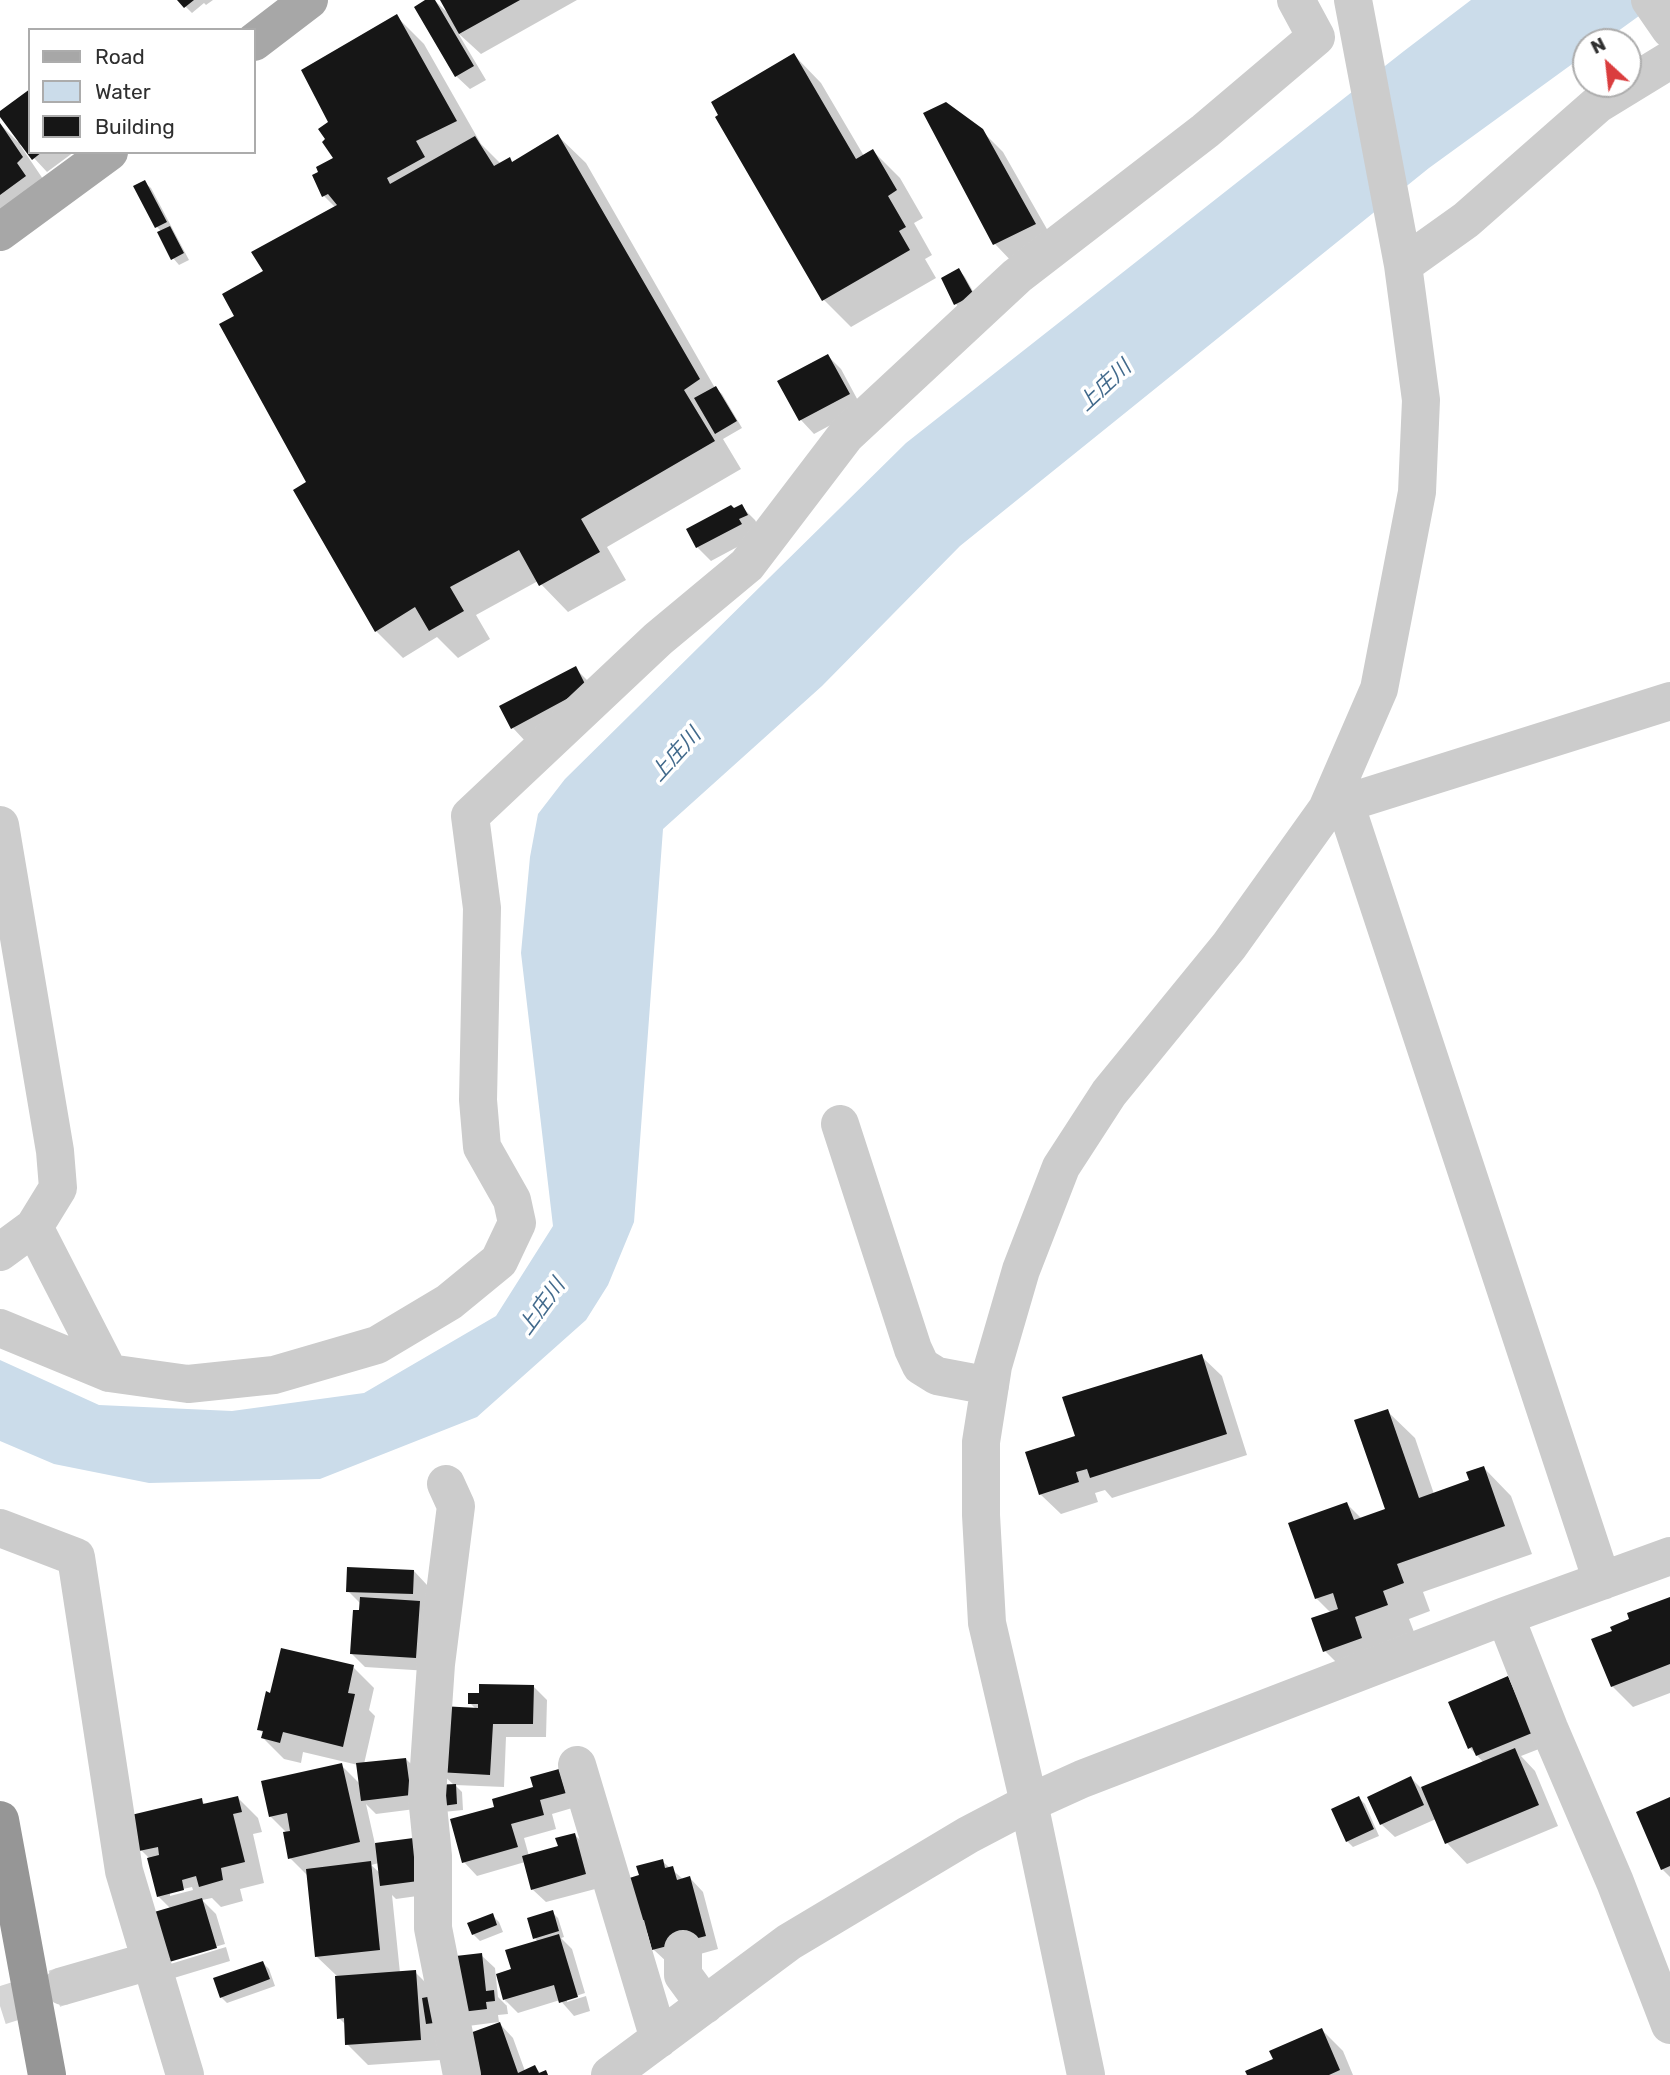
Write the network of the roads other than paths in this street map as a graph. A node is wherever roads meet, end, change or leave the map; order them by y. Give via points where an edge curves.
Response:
1 (309, 0) edge
2 (1296, 0) edge
3 (1650, 0) edge
4 (1362, 5) edge
5 (1670, 29) edge
6 (1316, 37) junction
7 (256, 40) edge
8 (1670, 60) edge
9 (106, 154) edge
10 (0, 232) edge
11 (1403, 265) junction
12 (1670, 701) edge
13 (1336, 806) junction
14 (0, 825) edge
15 (840, 1124) dead end
16 (34, 1227) junction
17 (0, 1252) edge
18 (0, 1328) edge
19 (109, 1373) junction
20 (990, 1386) junction
21 (446, 1484) dead end
22 (0, 1528) edge
23 (1670, 1556) edge
24 (1602, 1581) junction
25 (1505, 1616) junction
26 (578, 1765) dead end
27 (1029, 1802) junction
28 (0, 1819) edge
29 (683, 1949) dead end
30 (150, 1961) junction
31 (0, 1965) edge
32 (63, 1986) tunnel mouth
33 (705, 2005) junction
34 (1670, 2025) edge
35 (659, 2039) junction
36 (20, 2075) edge
37 (47, 2075) edge
38 (186, 2075) edge
39 (462, 2075) edge
40 (610, 2075) edge
41 (1086, 2075) edge

1 - 7 main road
2 - 6 street
3 - 5 street
4 - 6 street
4 - 11 street
6 - 19 street via 1205,131 1017,276 846,435 747,565 658,639 470,816 482,908 478,1100 482,1147 512,1200 517,1223 499,1261 449,1302 377,1345 299,1368 188,1384
8 - 11 street via 1598,104 1466,220
9 - 10 main road
11 - 13 street via 1421,400 1417,492 1379,689
12 - 13 street
13 - 20 street via 1109,1093 1061,1167 1021,1270
13 - 24 street
14 - 16 street via 55,1151 58,1188
15 - 20 street via 921,1366 937,1376
16 - 17 street
16 - 19 street
18 - 19 street
20 - 27 street via 981,1442 987,1623
21 - 39 street via 456,1506 436,1664 427,1797 433,1928
22 - 30 street via 76,1557 124,1871
23 - 24 street
24 - 25 street
25 - 27 street
25 - 34 street
26 - 35 street
27 - 33 street via 789,1942
27 - 41 street
28 - 37 highway
29 - 33 street via 683,1975
30 - 32 street
30 - 38 street
31 - 36 highway
33 - 35 street
35 - 40 street

